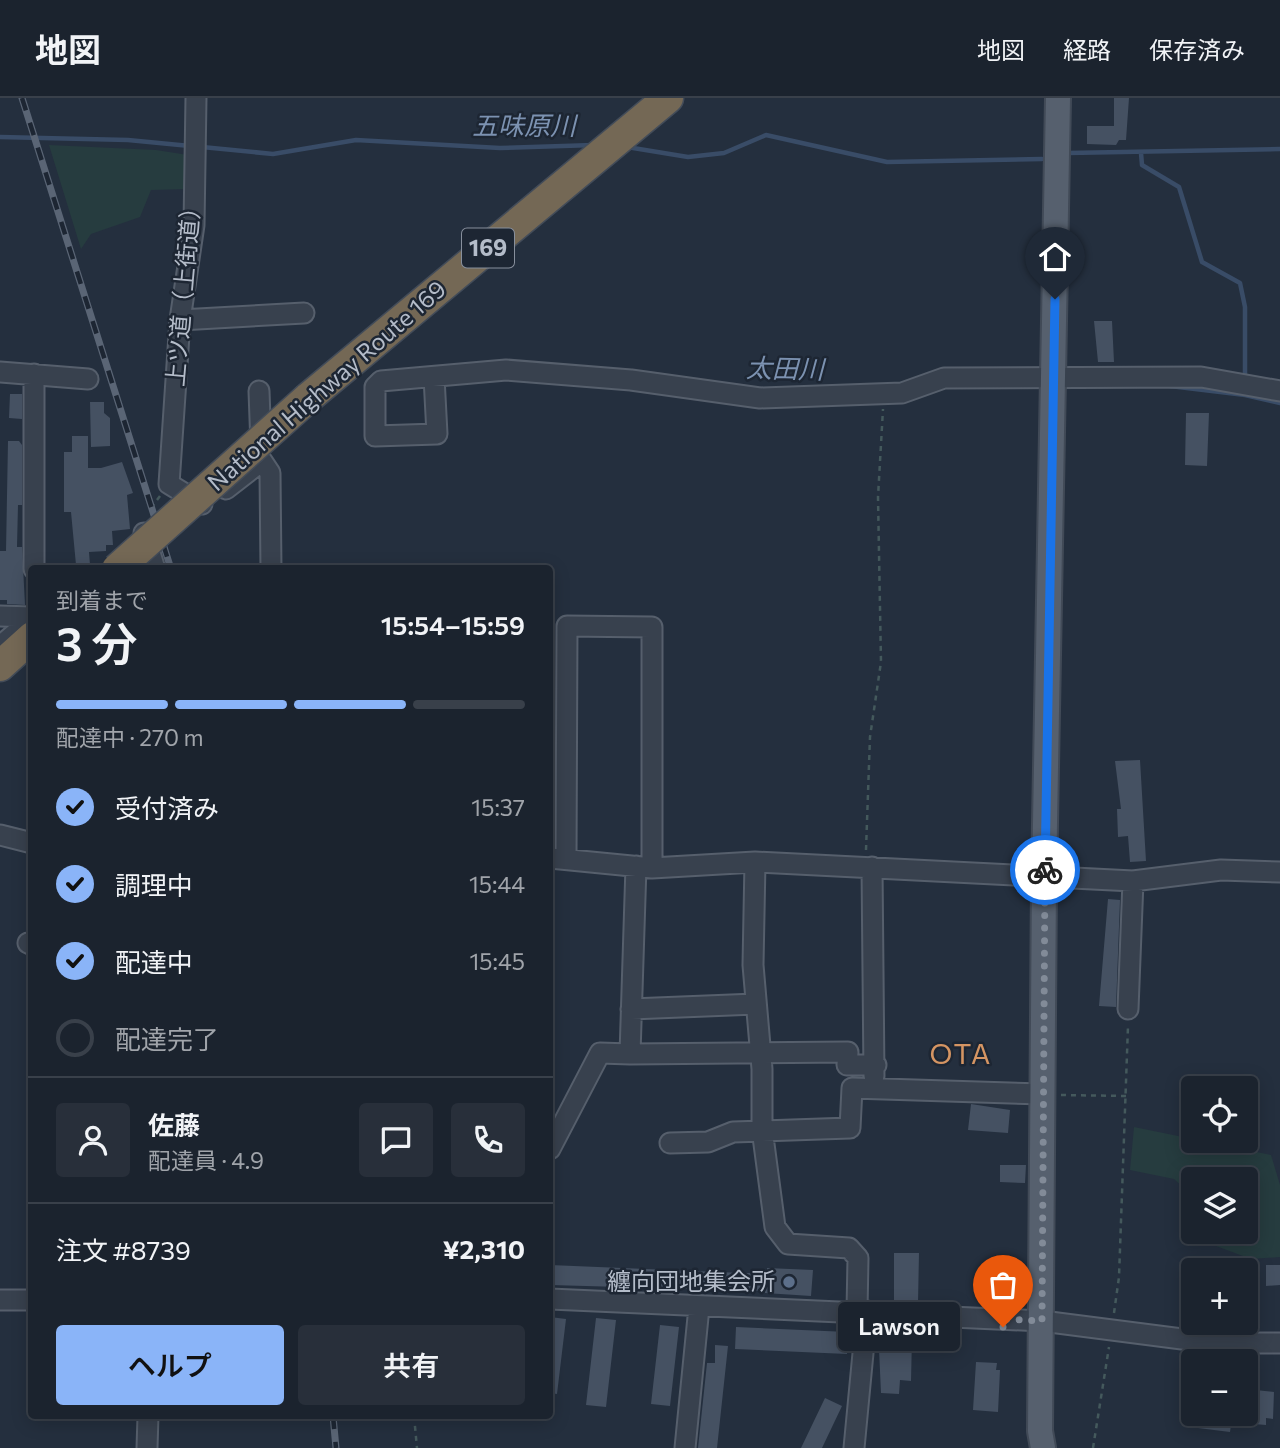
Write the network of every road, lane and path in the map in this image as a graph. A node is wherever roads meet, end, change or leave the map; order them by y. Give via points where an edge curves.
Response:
1 (195, 98) edge
2 (668, 98) edge
3 (1058, 98) edge
4 (304, 313) dead end
5 (180, 320) junction
6 (0, 372) edge
7 (34, 374) junction
8 (434, 377) dead end
9 (1053, 378) junction
10 (88, 379) dead end
11 (259, 391) dead end
12 (1280, 391) edge
13 (884, 394) junction
14 (262, 461) junction
15 (144, 531) dead end
16 (34, 565) edge
17 (121, 565) edge
18 (154, 565) edge
19 (271, 565) edge
20 (0, 617) edge
21 (28, 627) edge
22 (28, 630) edge
23 (28, 632) edge
24 (0, 646) edge
25 (0, 666) edge
26 (0, 835) edge
27 (28, 842) edge
28 (558, 858) edge
29 (755, 862) junction
30 (644, 867) junction
31 (869, 867) junction
32 (1280, 872) edge
33 (1044, 879) junction
34 (1133, 881) junction
35 (756, 1004) junction
36 (631, 1009) junction
37 (1128, 1009) joint
38 (631, 1054) junction
39 (761, 1054) junction
40 (876, 1065) junction
41 (873, 1087) junction
42 (1043, 1094) junction
43 (1127, 1096) junction
44 (762, 1129) junction
45 (670, 1143) dead end
46 (553, 1144) edge
47 (553, 1299) edge
48 (0, 1300) edge
49 (28, 1300) edge
50 (699, 1307) junction
51 (862, 1311) junction
52 (1042, 1321) junction
53 (1112, 1328) junction
54 (1280, 1343) edge
55 (148, 1419) edge
56 (414, 1419) edge
57 (147, 1448) edge
58 (417, 1448) edge
59 (685, 1448) edge
60 (854, 1448) edge
61 (1043, 1448) edge
62 (1093, 1448) edge

1 - 5 street, 上ツ道（上街道） via 194,225
2 - 17 highway, National Highway Route 169 / 169, bridge via 308,398
3 - 9 main road
4 - 5 street
5 - 14 street, 上ツ道（上街道） via 169,484 205,506
6 - 7 street
7 - 10 street
7 - 16 street
8 - 13 street via 506,370 631,380 760,398
9 - 12 street via 1201,377
9 - 13 street via 944,378 902,393
9 - 33 main road
11 - 14 street
13 - 31 path via 878,496 881,662 870,737
14 - 19 street via 270,473
15 - 18 street
20 - 21 street
22 - 24 street
23 - 25 highway
26 - 27 street
28 - 30 street
28 - 30 street via 568,626 652,627
29 - 30 street
29 - 31 street
29 - 35 street
30 - 36 street
31 - 33 street
31 - 40 street
32 - 34 street via 1221,870
33 - 34 street
33 - 42 main road
34 - 37 street
35 - 36 street
35 - 39 street
36 - 38 street
37 - 43 path
38 - 39 street
38 - 46 street via 600,1053
39 - 40 street via 848,1052 847,1065
39 - 44 street
40 - 41 street
41 - 42 street
41 - 44 street via 852,1088 849,1128
42 - 43 path
42 - 52 main road
43 - 53 path via 1119,1277
44 - 45 street via 733,1132 708,1142
44 - 51 street via 775,1227 788,1244 849,1248 858,1258
47 - 50 street
48 - 49 street
50 - 51 street
50 - 59 street
51 - 52 street via 1003,1323
51 - 60 street
52 - 53 street
52 - 61 main road via 1035,1373
53 - 54 street via 1213,1343
53 - 62 path
55 - 57 street
56 - 58 path

